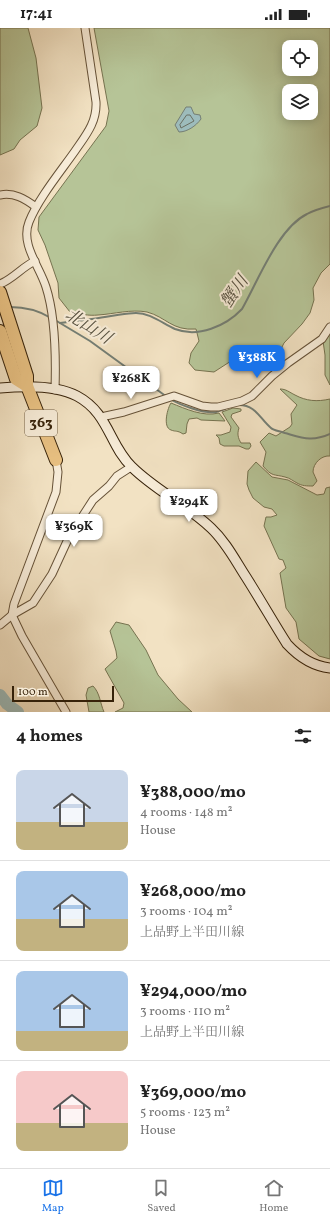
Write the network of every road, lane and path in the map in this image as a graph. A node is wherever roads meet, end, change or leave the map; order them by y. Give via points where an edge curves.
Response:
1 (84, 28) edge
2 (0, 195) edge
3 (36, 207) junction
4 (35, 260) junction
5 (0, 284) edge
6 (1, 295) edge
7 (330, 327) edge
8 (0, 331) edge
9 (27, 386) junction
10 (0, 388) edge
11 (55, 390) junction
12 (101, 417) junction
13 (56, 460) joint
14 (131, 467) junction
15 (12, 615) junction
16 (0, 625) edge
17 (330, 668) edge
18 (66, 712) edge

1 - 3 street via 97,110 95,118
2 - 3 street via 16,195
3 - 4 street via 26,237
4 - 5 street
4 - 11 street via 52,311
6 - 9 highway, 363 via 27,376
7 - 12 street via 322,339 277,372 252,396 242,401 211,408 174,396
8 - 9 highway, 363 via 16,379
9 - 10 street
9 - 11 street
9 - 13 highway, 363
11 - 12 street via 83,399
12 - 14 street
13 - 15 street via 56,492
14 - 15 street via 116,476 109,486 92,500 71,532 52,574 33,603
14 - 17 street via 212,528 226,545 287,644 307,661
15 - 16 street
15 - 18 street

